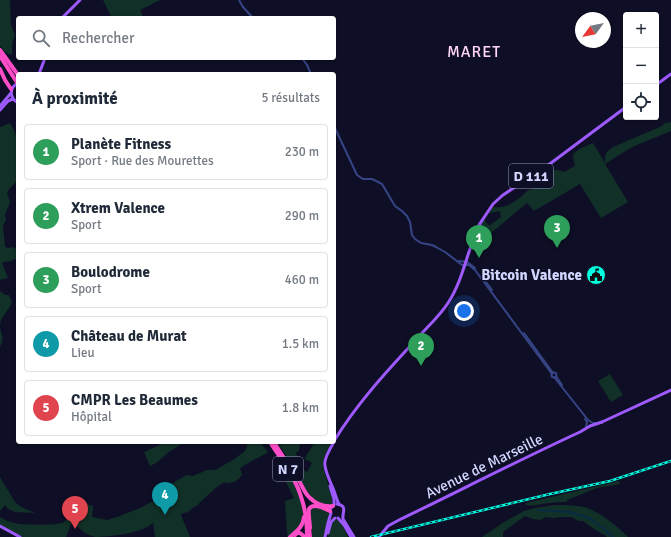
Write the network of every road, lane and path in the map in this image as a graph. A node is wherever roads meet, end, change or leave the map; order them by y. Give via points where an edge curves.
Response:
1 (80, 0) edge
2 (239, 0) edge
3 (64, 16) edge
4 (251, 16) edge
5 (0, 50) edge
6 (0, 56) edge
7 (44, 60) edge
8 (303, 60) edge
9 (0, 62) edge
10 (0, 69) edge
11 (16, 72) edge
12 (40, 72) edge
13 (310, 72) edge
14 (671, 74) edge
15 (16, 82) edge
16 (16, 83) edge
17 (16, 84) edge
18 (657, 84) edge
19 (11, 91) junction
20 (13, 99) junction
21 (16, 101) edge
22 (0, 106) edge
23 (623, 109) edge
24 (0, 110) edge
25 (336, 130) edge
26 (464, 263) junction
27 (671, 390) edge
28 (588, 422) junction
29 (600, 422) junction
30 (591, 427) junction
31 (585, 428) junction
32 (580, 432) junction
33 (336, 439) edge
34 (271, 444) edge
35 (275, 444) edge
36 (333, 444) edge
37 (292, 470) junction
38 (329, 480) junction
39 (302, 499) junction
40 (339, 504) junction
41 (333, 505) junction
42 (331, 512) junction
43 (343, 515) junction
44 (337, 518) junction
45 (0, 526) edge
46 (310, 531) junction
47 (20, 537) edge
48 (292, 537) edge
49 (307, 537) edge
50 (326, 537) edge
51 (352, 537) edge
52 (379, 537) edge

1 - 3 main road
2 - 4 street
5 - 11 highway
6 - 15 highway
7 - 12 main road
8 - 13 street
9 - 16 highway
10 - 19 highway
14 - 18 main road
17 - 19 main road
19 - 20 main road
19 - 22 main road
20 - 21 main road
20 - 24 main road
23 - 26 main road, D 111 via 493,204 475,233
25 - 26 street via 357,175 382,184 395,206 407,216 414,239 436,246
26 - 28 street via 470,264 478,271 555,373 555,377
26 - 33 main road, D 111 via 449,303 363,401
27 - 29 main road
28 - 29 street
28 - 30 street
28 - 31 street
29 - 30 main road
30 - 31 main road, Avenue de Marseille
30 - 32 main road
31 - 32 main road, Avenue de Marseille
32 - 52 main road, Avenue de Marseille via 399,520 390,525
34 - 39 highway, N 7 via 294,479
35 - 37 highway, N 7
36 - 38 main road, D 111 via 324,461
37 - 41 highway, N 7 via 309,498 323,506
37 - 46 highway, N 7 via 304,497
38 - 40 main road, D 111
38 - 41 main road, D 111
39 - 48 highway, N 7 via 304,521
39 - 49 highway, N 7
40 - 41 main road
40 - 43 main road via 344,509
41 - 42 main road
42 - 44 main road
42 - 46 highway via 317,506 310,508
42 - 50 main road
43 - 44 main road
43 - 51 main road
44 - 50 main road via 331,522
44 - 51 main road
45 - 47 main road
46 - 49 highway, N 7
48 - 49 highway via 299,533

